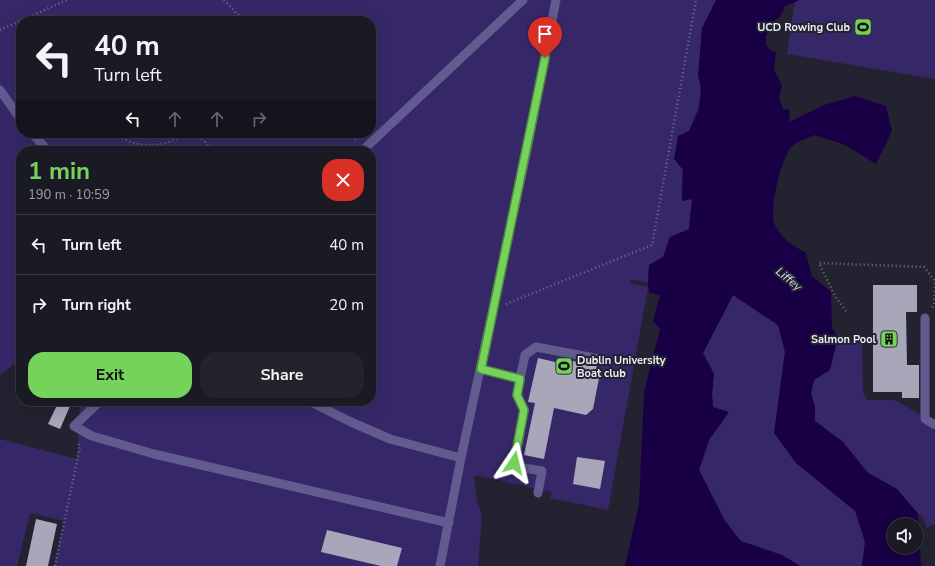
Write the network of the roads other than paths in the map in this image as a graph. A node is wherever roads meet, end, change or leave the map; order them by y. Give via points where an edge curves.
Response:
1 (523, 0) edge
2 (556, 0) edge
3 (0, 90) edge
4 (16, 113) edge
5 (36, 138) edge
6 (376, 138) edge
7 (376, 138) edge
8 (44, 146) edge
9 (367, 146) edge
10 (925, 318) road end
11 (605, 360) dead end
12 (481, 369) junction
13 (520, 379) junction
14 (95, 406) edge
15 (319, 406) edge
16 (935, 425) edge
17 (461, 458) junction
18 (538, 493) dead end
19 (449, 523) junction
20 (440, 566) edge

1 - 7 lane
2 - 12 lane
3 - 4 lane
5 - 8 lane
6 - 9 lane
10 - 16 lane via 925,420
11 - 13 lane via 536,347 525,355
12 - 13 lane
12 - 17 lane
13 - 18 lane via 517,395 524,410 514,463 518,467 542,471
14 - 19 lane via 74,426 92,436 154,454
15 - 17 lane via 390,438
17 - 19 lane
19 - 20 lane

